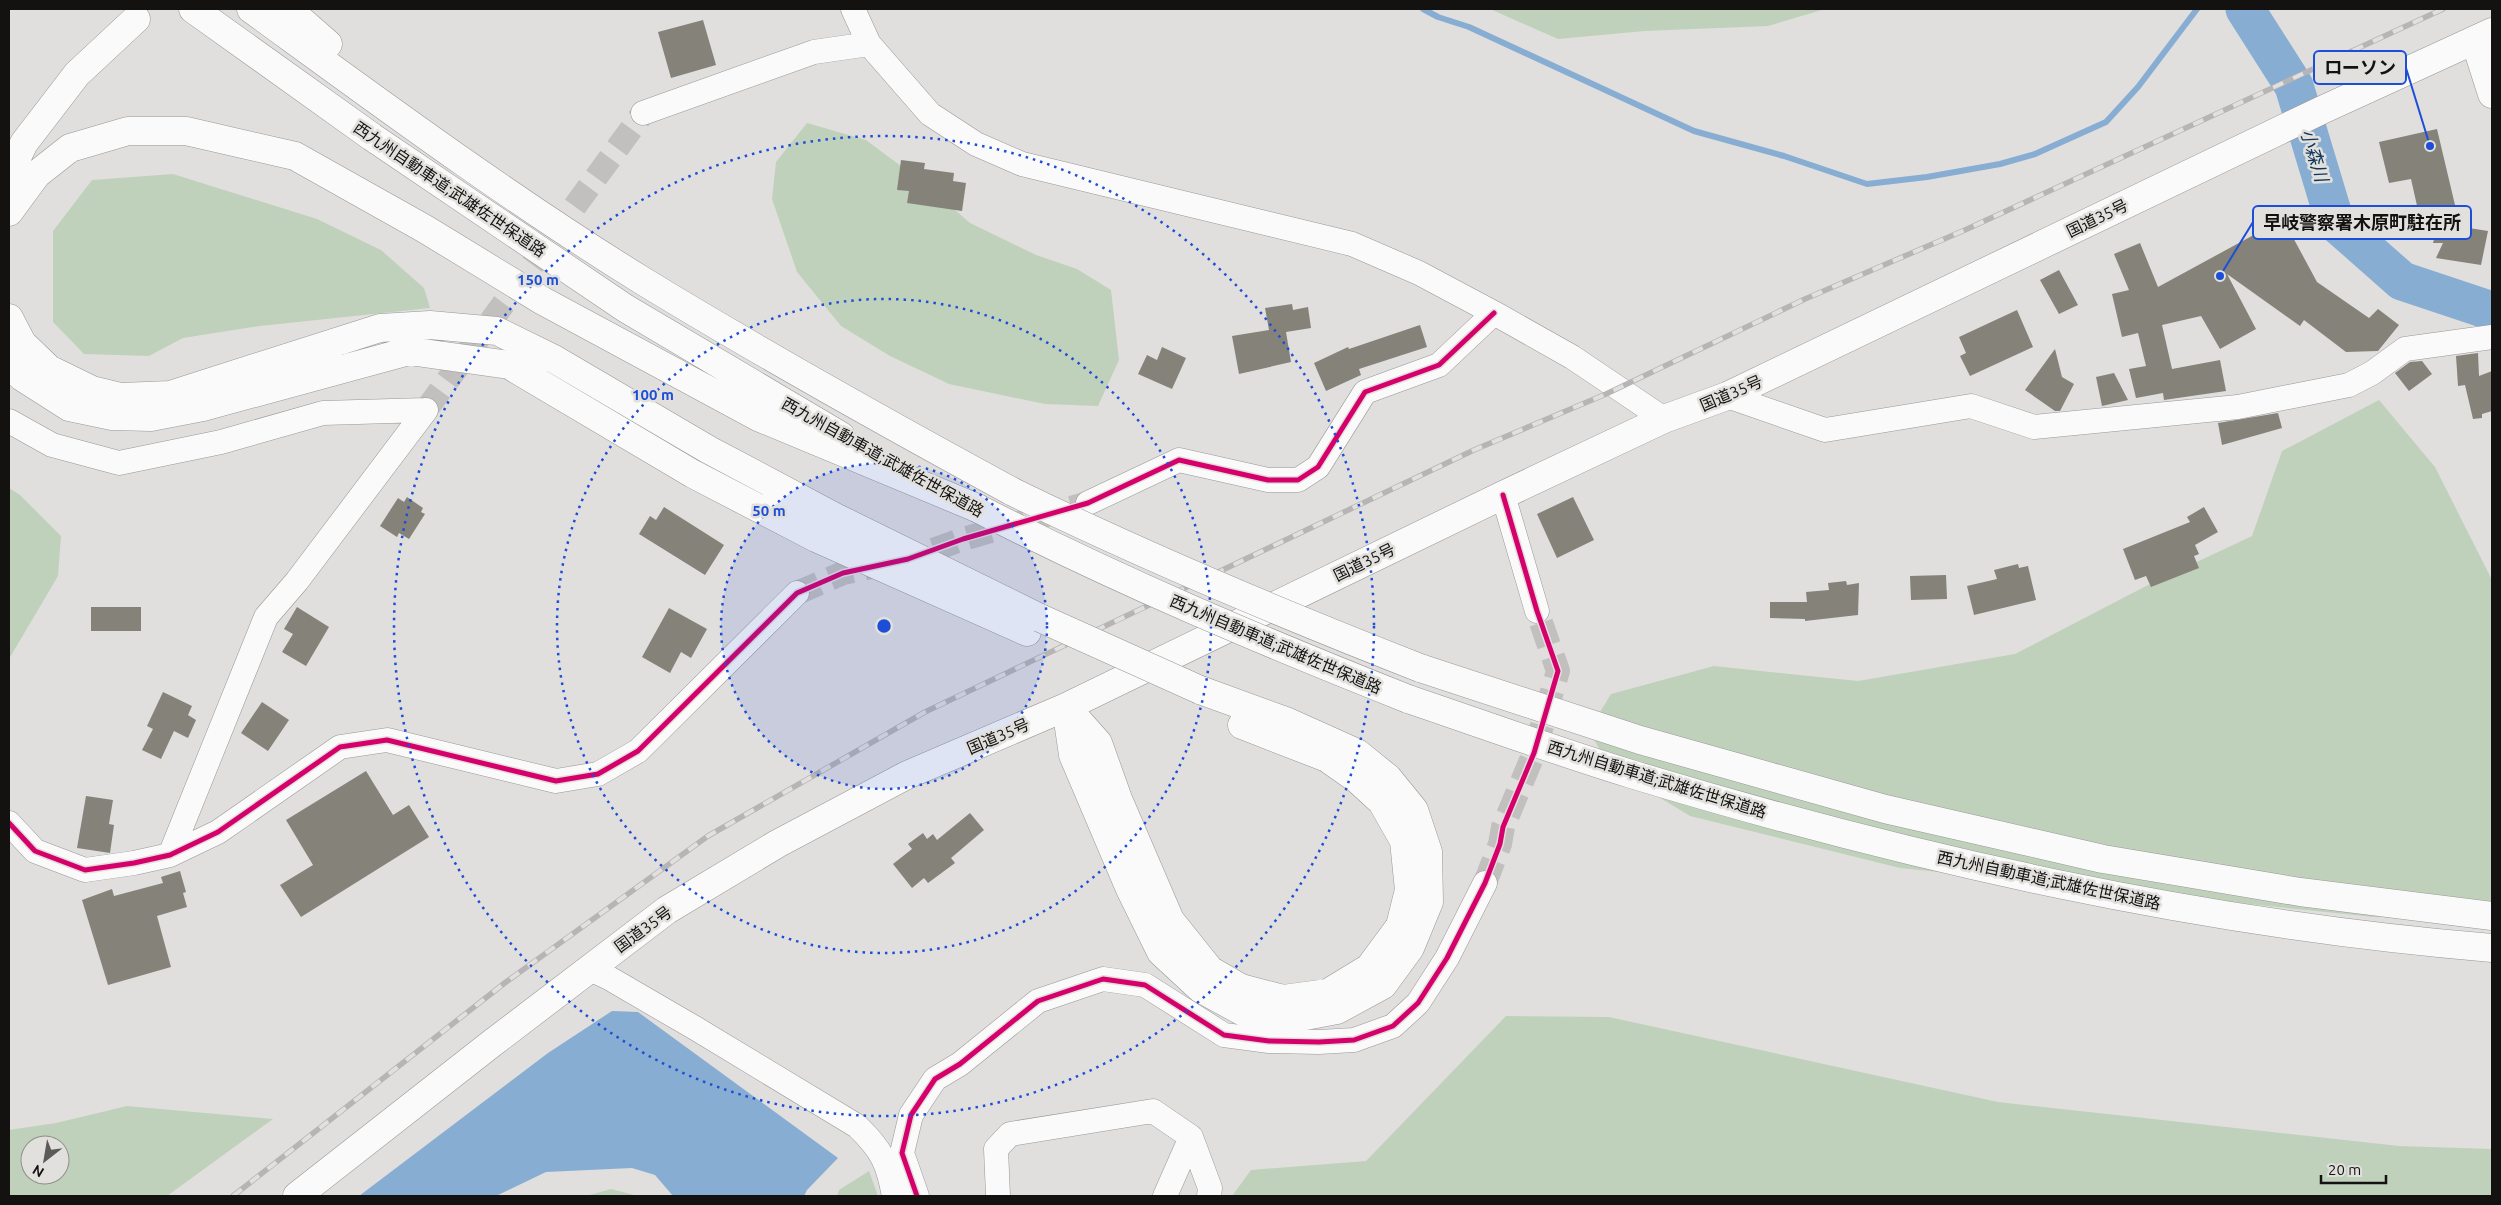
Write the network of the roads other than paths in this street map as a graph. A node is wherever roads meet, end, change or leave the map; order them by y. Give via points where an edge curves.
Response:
1 (193, 9) edge
2 (251, 9) edge
3 (288, 9) edge
4 (854, 9) edge
5 (136, 19) dead end
6 (2484, 37) edge
7 (870, 44) junction
8 (2492, 94) edge
9 (643, 113) tunnel mouth
10 (9, 174) edge
11 (9, 212) edge
12 (538, 212) junction
13 (1494, 313) junction
14 (9, 318) edge
15 (2492, 337) edge
16 (9, 364) edge
17 (1727, 396) junction
18 (1664, 419) junction
19 (9, 421) edge
20 (1503, 495) junction
21 (1088, 503) tunnel mouth
22 (977, 508) junction
23 (797, 593) tunnel mouth
24 (1537, 611) tunnel mouth
25 (1036, 626) junction
26 (1066, 707) junction
27 (9, 823) edge
28 (170, 855) junction
29 (1485, 883) tunnel mouth
30 (2492, 916) edge
31 (2492, 948) edge
32 (590, 969) junction
33 (1191, 1136) junction
34 (297, 1196) edge
35 (894, 1196) edge
36 (917, 1196) edge
37 (998, 1196) edge
38 (1165, 1196) edge
39 (1210, 1196) edge

1 - 22 main road, 西九州自動車道;武雄佐世保道路 via 372,137 625,308 858,445
2 - 12 main road, 西九州自動車道;武雄佐世保道路
3 - 12 main road
4 - 7 street
5 - 10 main road via 77,74 24,143
6 - 8 main road
6 - 17 main road, 国道35号 via 2246,146
7 - 9 street via 814,52
7 - 13 street via 930,114 976,144 1022,164 1352,244 1420,273
11 - 22 main road via 36,174 70,148 128,131 186,131 295,156 544,301 758,417
12 - 30 main road, 西九州自動車道;武雄佐世保道路, bridge via 641,280 740,339 1013,492 1167,565 1420,668 1640,740 1885,808 2103,858 2300,892
13 - 18 street via 1572,357
13 - 21 street via 1439,365 1365,392 1318,467 1298,480 1268,480 1179,460
14 - 25 main road via 22,343 49,369 92,390 121,397 170,395 380,328 430,325 497,331 554,359 709,450
15 - 17 street via 2405,349 2349,385 2238,407 2034,427 1971,406 1825,430
16 - 25 main road via 22,377 69,408 112,416 151,417 203,407 409,351 509,365 693,474 816,538
17 - 18 main road, 国道35号
18 - 20 main road, 国道35号
19 - 28 street via 52,445 119,463 221,442 323,413 426,410 266,617
20 - 24 street
20 - 26 main road, 国道35号
22 - 31 main road, 西九州自動車道;武雄佐世保道路, bridge via 1055,549 1276,646 1408,699 1630,773 1876,843 2094,893 2295,926
23 - 28 street via 638,751 598,774 556,781 387,740 340,747 218,832
25 - 26 main road, bridge via 1195,697 1288,722 1357,753 1388,778 1414,810 1428,852 1429,902 1410,948 1383,985 1337,1010 1284,1020 1247,1014 1201,989 1161,952 1130,889 1073,755
26 - 32 main road, 国道35号 via 907,776 777,844 667,910
27 - 28 street via 35,851 85,870
29 - 36 street via 1447,958 1418,1003 1393,1026 1354,1040 1270,1042 1224,1034 1145,986 1103,979 1038,1001 960,1064 935,1079 911,1115 902,1153
32 - 34 main road, 国道35号
32 - 35 street via 857,1126 876,1144 888,1166
33 - 37 street via 1153,1111 1010,1134 996,1149
33 - 38 street
33 - 39 street

